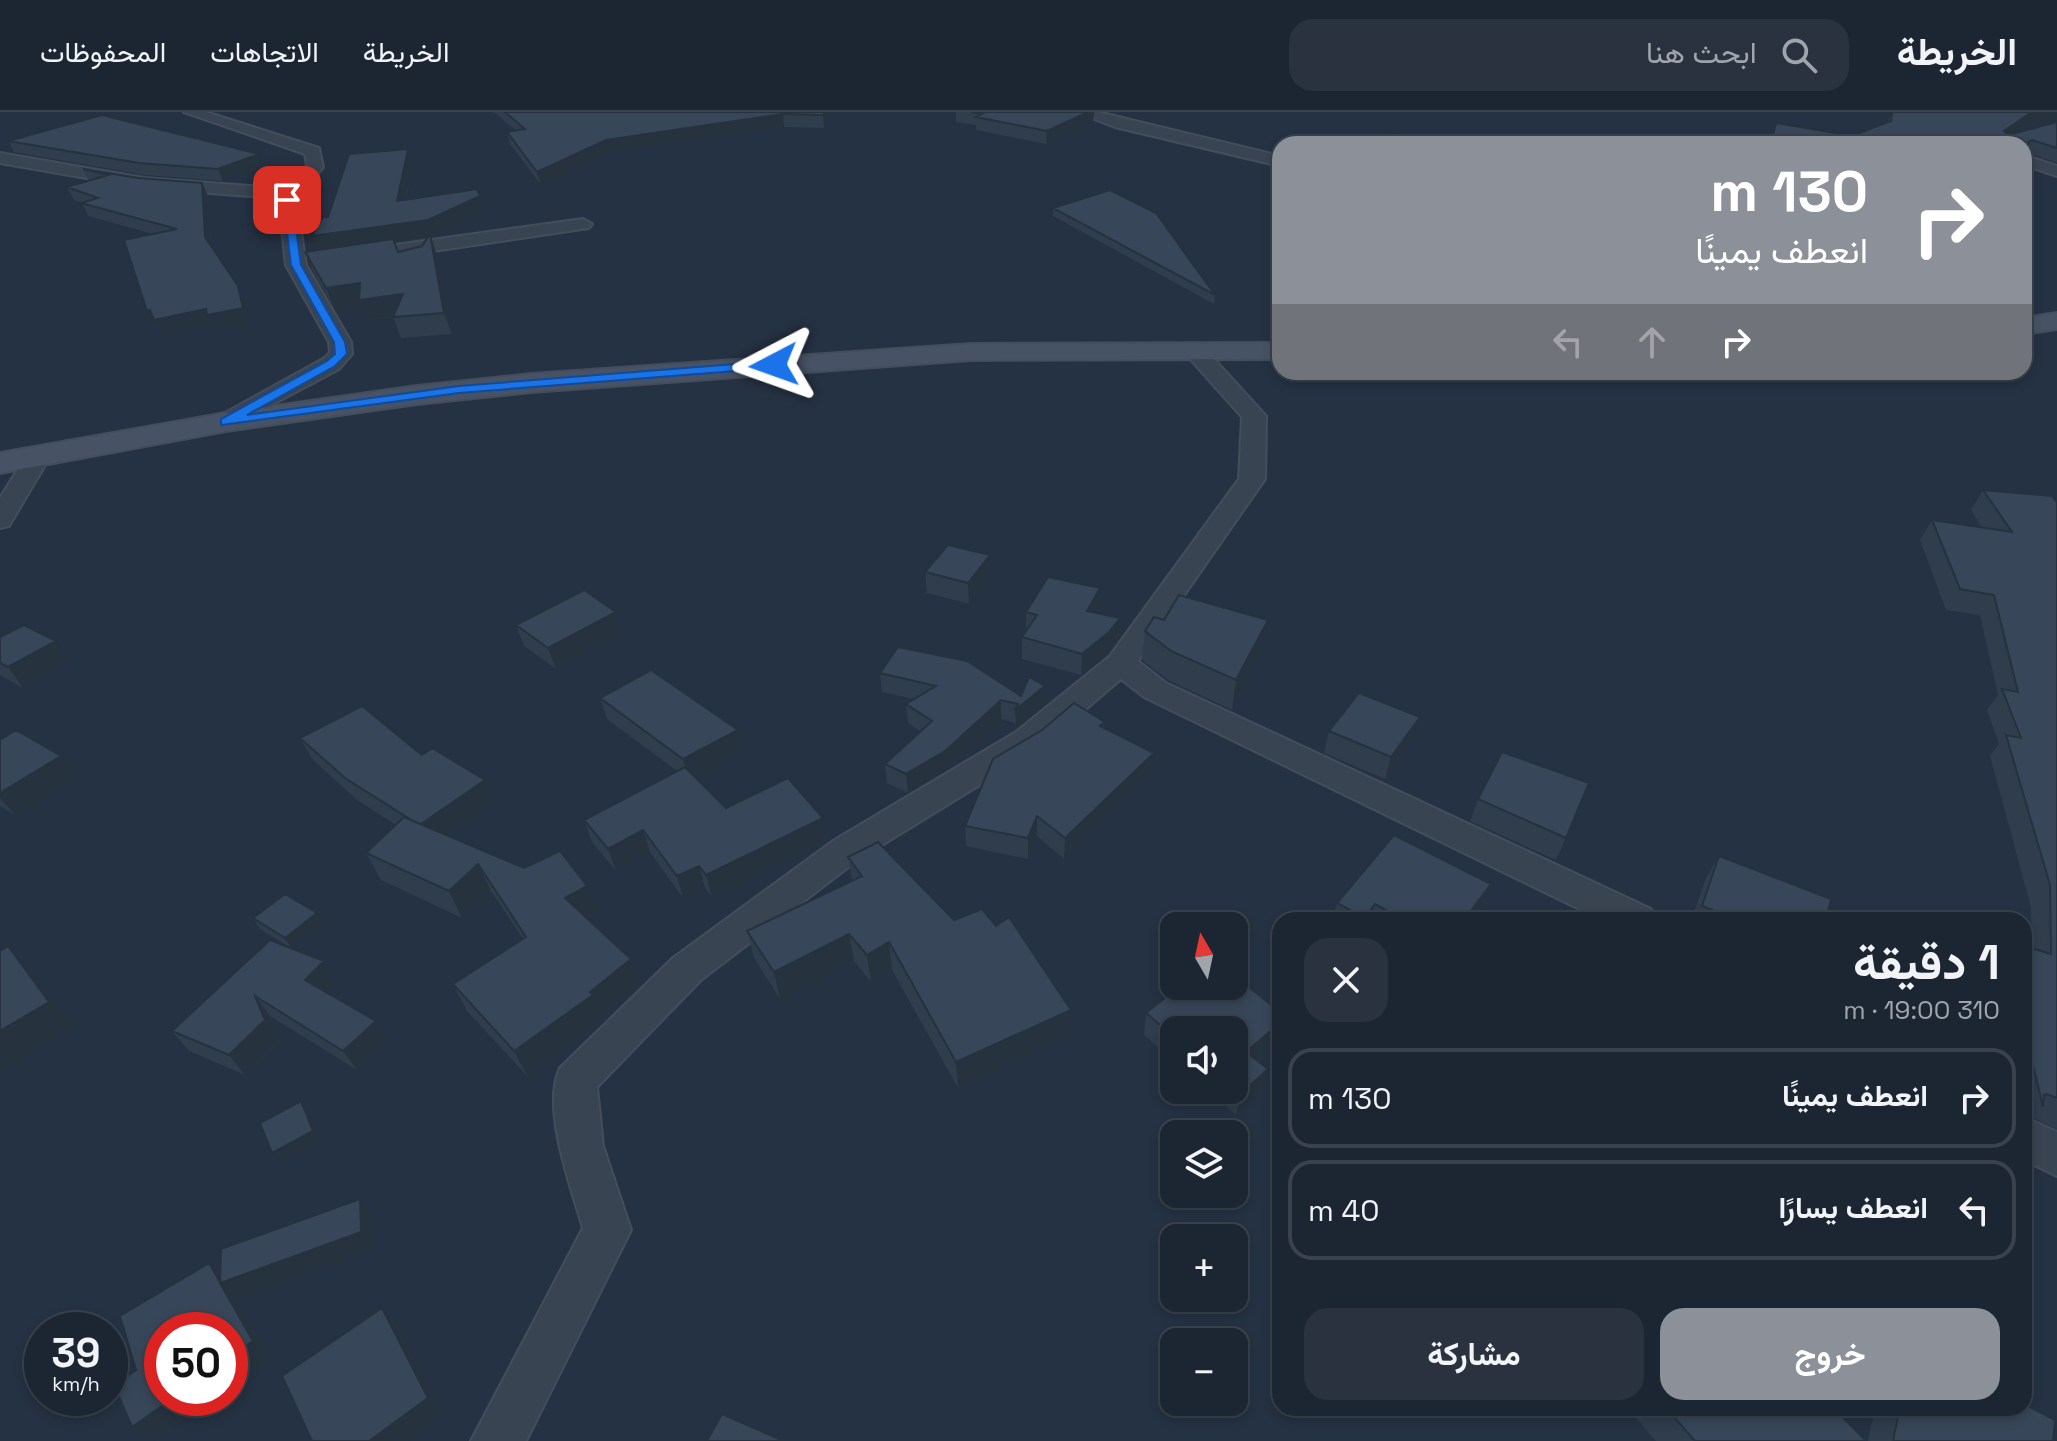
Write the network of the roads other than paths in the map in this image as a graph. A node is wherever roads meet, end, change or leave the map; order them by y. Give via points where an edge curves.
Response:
1 (191, 112) edge
2 (1083, 112) edge
3 (0, 158) edge
4 (1272, 159) edge
5 (2032, 163) edge
6 (2057, 171) edge
7 (279, 193) junction
8 (583, 224) dead end
9 (311, 263) junction
10 (2057, 321) edge
11 (2032, 325) edge
12 (1272, 351) edge
13 (1195, 352) junction
14 (226, 422) junction
15 (39, 455) junction
16 (0, 463) edge
17 (0, 520) edge
18 (1121, 663) junction
19 (1620, 912) edge
20 (2032, 1141) edge
21 (2057, 1155) edge
22 (498, 1441) edge

1 - 7 street via 313,151 315,167 303,181
2 - 4 street
3 - 7 street via 144,183
5 - 6 street
7 - 9 street via 287,200
8 - 9 street
9 - 14 street via 341,354
10 - 11 main road
12 - 13 main road
13 - 14 main road via 971,352 835,360 459,390
13 - 18 street via 1254,416 1252,479
14 - 15 main road
15 - 16 main road
15 - 17 street
18 - 19 street via 1155,690
18 - 22 street via 1028,740 846,850 687,969 575,1081 581,1146 607,1230
20 - 21 street

